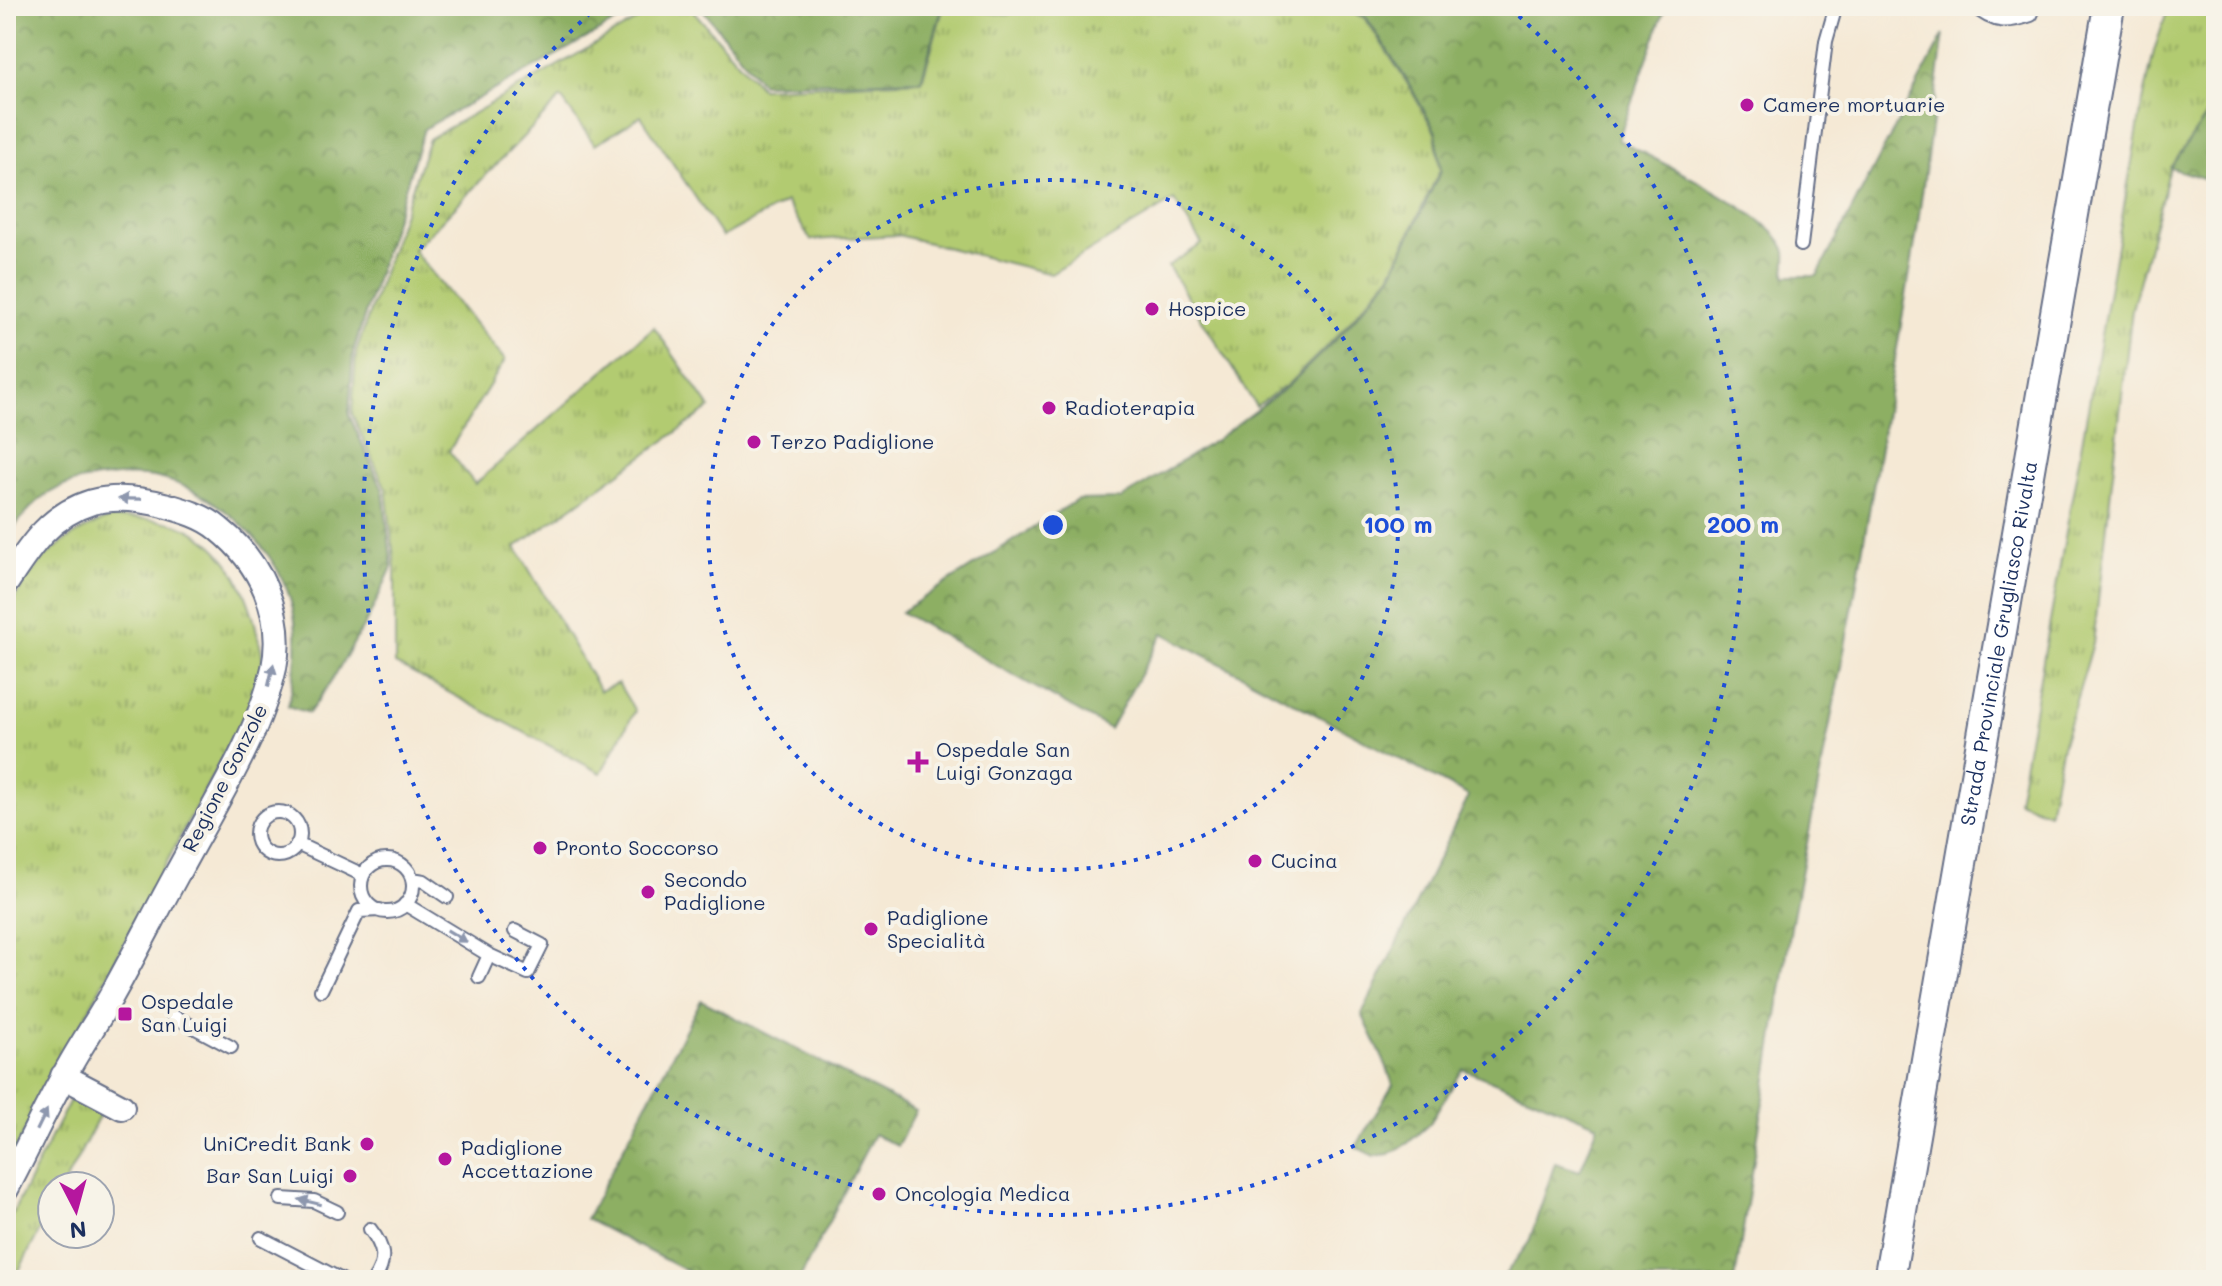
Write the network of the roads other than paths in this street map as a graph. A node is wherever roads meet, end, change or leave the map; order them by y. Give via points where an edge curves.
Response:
1 (1836, 6) edge
2 (1974, 6) edge
3 (2035, 6) edge
4 (2109, 6) edge
5 (1801, 245) dead end
6 (6, 583) edge
7 (297, 844) dead end
8 (363, 875) junction
9 (412, 879) junction
10 (447, 897) dead end
11 (405, 904) junction
12 (380, 910) junction
13 (515, 931) dead end
14 (489, 955) junction
15 (479, 977) dead end
16 (321, 990) dead end
17 (173, 1016) dead end
18 (231, 1047) dead end
19 (63, 1076) junction
20 (122, 1107) dead end
21 (6, 1189) edge
22 (281, 1199) dead end
23 (337, 1212) dead end
24 (370, 1229) dead end
25 (261, 1238) dead end
26 (342, 1280) edge
27 (374, 1280) edge
28 (1889, 1280) edge

1 - 5 lane via 1826,41
2 - 3 lane via 1988,18 2008,23 2031,15
4 - 28 street, Strada Provinciale Grugliasco Rivalta
19 -> 6 street, Regione Gonzole via 114,992 261,716 274,665 273,609 256,569 217,527 144,499 92,502 67,514 43,530
7 - 8 lane
8 - 9 lane via 376,862 393,861
8 - 12 lane via 363,897
9 - 10 lane
9 - 11 lane
11 - 12 lane
11 -> 14 lane
12 - 16 lane via 359,911
13 - 14 lane via 542,945 528,973
14 - 15 lane
17 - 18 lane
19 - 20 street
21 -> 19 street, Regione Gonzole
23 -> 22 lane via 314,1201
24 - 27 lane via 384,1258
25 - 26 lane

